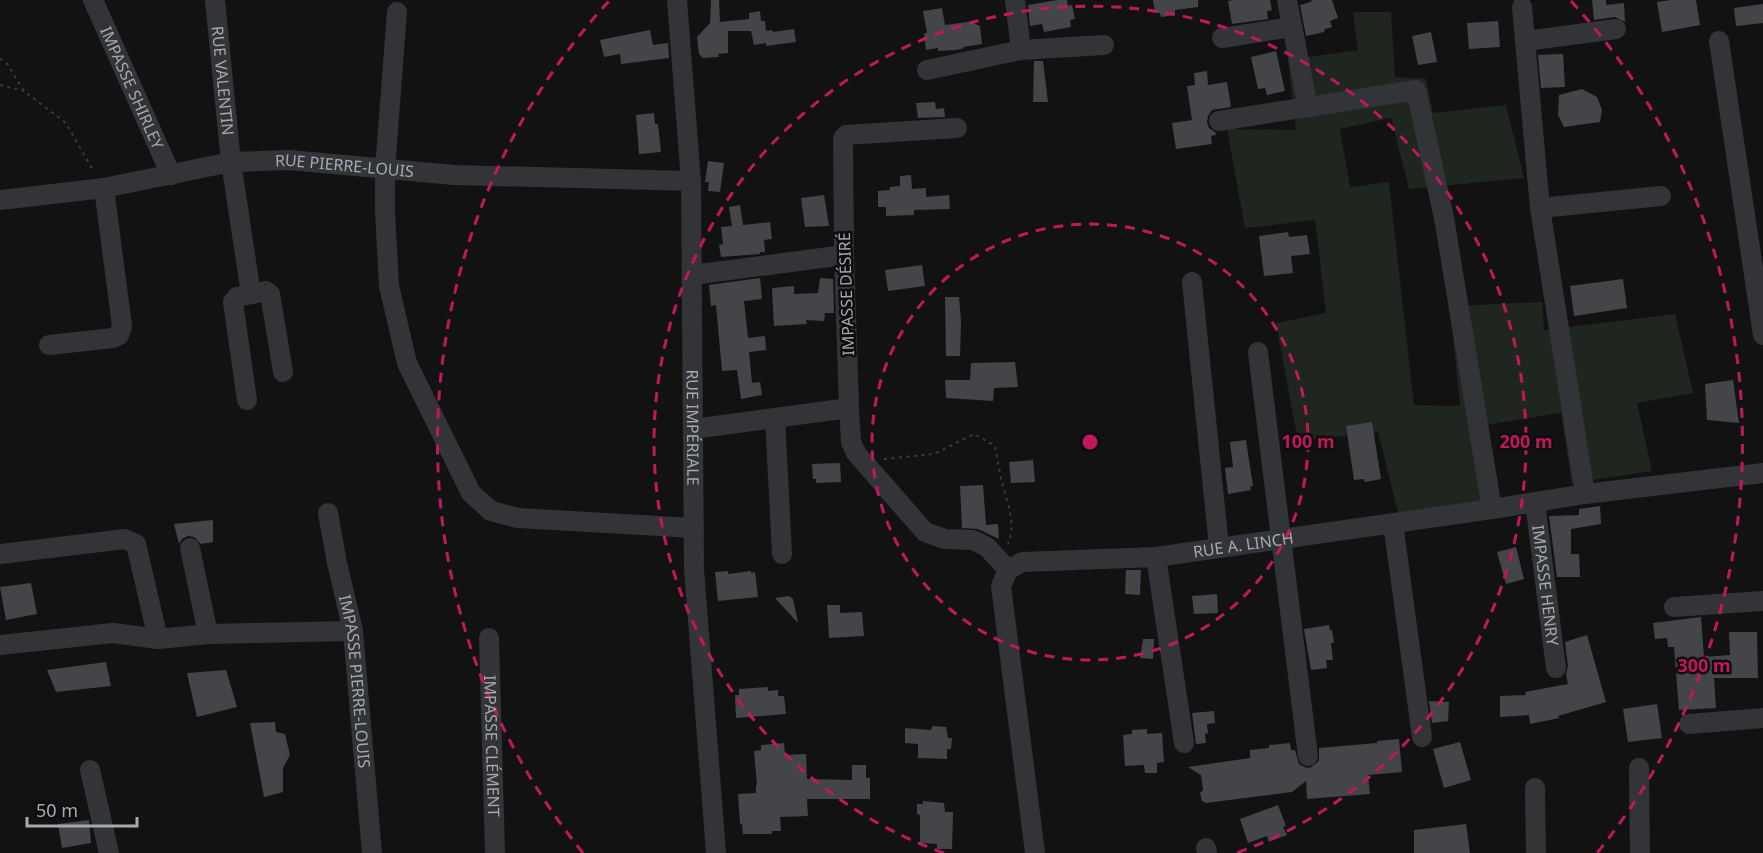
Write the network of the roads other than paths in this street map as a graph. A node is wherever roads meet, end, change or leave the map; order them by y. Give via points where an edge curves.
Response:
1 (93, 0) edge
2 (214, 0) edge
3 (677, 0) edge
4 (1015, 0) edge
5 (1287, 0) edge
6 (1522, 6) dead end
7 (397, 12) dead end
8 (1292, 27) junction
9 (1616, 29) dead end
10 (1222, 38) dead end
11 (1525, 41) junction
12 (1719, 41) dead end
13 (1104, 45) dead end
14 (1021, 50) junction
15 (927, 70) dead end
16 (1308, 107) junction
17 (1220, 121) dead end
18 (957, 128) dead end
19 (231, 162) junction
20 (385, 169) junction
21 (171, 175) junction
22 (691, 181) junction
23 (104, 188) junction
24 (1661, 196) dead end
25 (0, 200) edge
26 (1540, 208) junction
27 (844, 255) junction
28 (692, 275) junction
29 (1192, 282) dead end
30 (251, 294) junction
31 (1763, 334) edge
32 (49, 345) dead end
33 (1258, 352) dead end
34 (283, 372) dead end
35 (247, 400) dead end
36 (849, 408) junction
37 (775, 418) junction
38 (693, 429) junction
39 (1763, 473) edge
40 (1585, 494) junction
41 (1535, 502) junction
42 (1492, 509) junction
43 (328, 513) dead end
44 (1394, 523) junction
45 (694, 528) junction
46 (1282, 540) junction
47 (1219, 547) junction
48 (190, 548) dead end
49 (0, 554) edge
50 (783, 554) dead end
51 (1156, 557) junction
52 (1004, 566) junction
53 (1763, 601) edge
54 (1674, 607) dead end
55 (353, 631) junction
56 (208, 634) junction
57 (489, 638) dead end
58 (158, 639) junction
59 (0, 645) edge
60 (1556, 668) dead end
61 (1763, 718) edge
62 (1689, 724) dead end
63 (1422, 737) dead end
64 (1184, 743) dead end
65 (1308, 756) dead end
66 (1639, 768) dead end
67 (90, 770) dead end
68 (1535, 788) dead end
69 (109, 853) edge
70 (372, 853) edge
71 (495, 853) edge
72 (716, 853) edge
73 (1035, 853) edge
74 (1536, 853) edge
75 (1640, 853) edge

1 - 21 street, IMPASSE SHIRLEY
2 - 19 street, RUE VALENTIN
3 - 22 street, RUE IMPÉRIALE
4 - 14 street
5 - 8 street
6 - 11 street
7 - 20 street
8 - 10 street
8 - 16 street
9 - 11 street
11 - 26 street
12 - 31 street
13 - 14 street
14 - 15 street
16 - 17 street
16 - 42 street via 1416,90 1444,218
18 - 27 street, IMPASSE DÉSIRÉ via 844,136
19 - 20 street, RUE PIERRE-LOUIS via 289,160
19 - 21 street, RUE PIERRE-LOUIS
19 - 30 street, RUE VALENTIN
20 - 22 street, RUE PIERRE-LOUIS via 454,175
20 - 45 street via 389,286 407,363 471,493 491,511 518,518
21 - 23 street, RUE PIERRE-LOUIS
22 - 28 street, RUE IMPÉRIALE
23 - 25 street, RUE PIERRE-LOUIS
23 - 32 street via 122,326 119,335
24 - 26 street
26 - 40 street
27 - 28 street
27 - 36 street, IMPASSE DÉSIRÉ
28 - 38 street, RUE IMPÉRIALE
29 - 47 street
30 - 34 street via 270,294
30 - 35 street via 233,302
33 - 46 street
36 - 37 street
36 - 52 street, IMPASSE DÉSIRÉ via 851,442 856,453 925,532 945,539 973,540 987,547
37 - 38 street
37 - 50 street
38 - 45 street, RUE IMPÉRIALE
39 - 40 street, RUE A. LINCH
40 - 41 street, RUE A. LINCH
41 - 42 street, RUE A. LINCH
41 - 60 street, IMPASSE HENRY
42 - 44 street, RUE A. LINCH
43 - 55 street, IMPASSE PIERRE-LOUIS
44 - 46 street, RUE A. LINCH
44 - 63 street
45 - 72 street, RUE IMPÉRIALE
46 - 47 street, RUE A. LINCH
46 - 65 street
47 - 51 street, RUE A. LINCH
48 - 56 street
49 - 58 street via 130,540 136,544
51 - 52 street, RUE A. LINCH
51 - 64 street
52 - 73 street via 1001,586
53 - 54 street
55 - 56 street
55 - 70 street, IMPASSE PIERRE-LOUIS
56 - 58 street
57 - 71 street, IMPASSE CLÉMENT
58 - 59 street via 113,633
61 - 62 street
66 - 75 street
67 - 69 street
68 - 74 street

